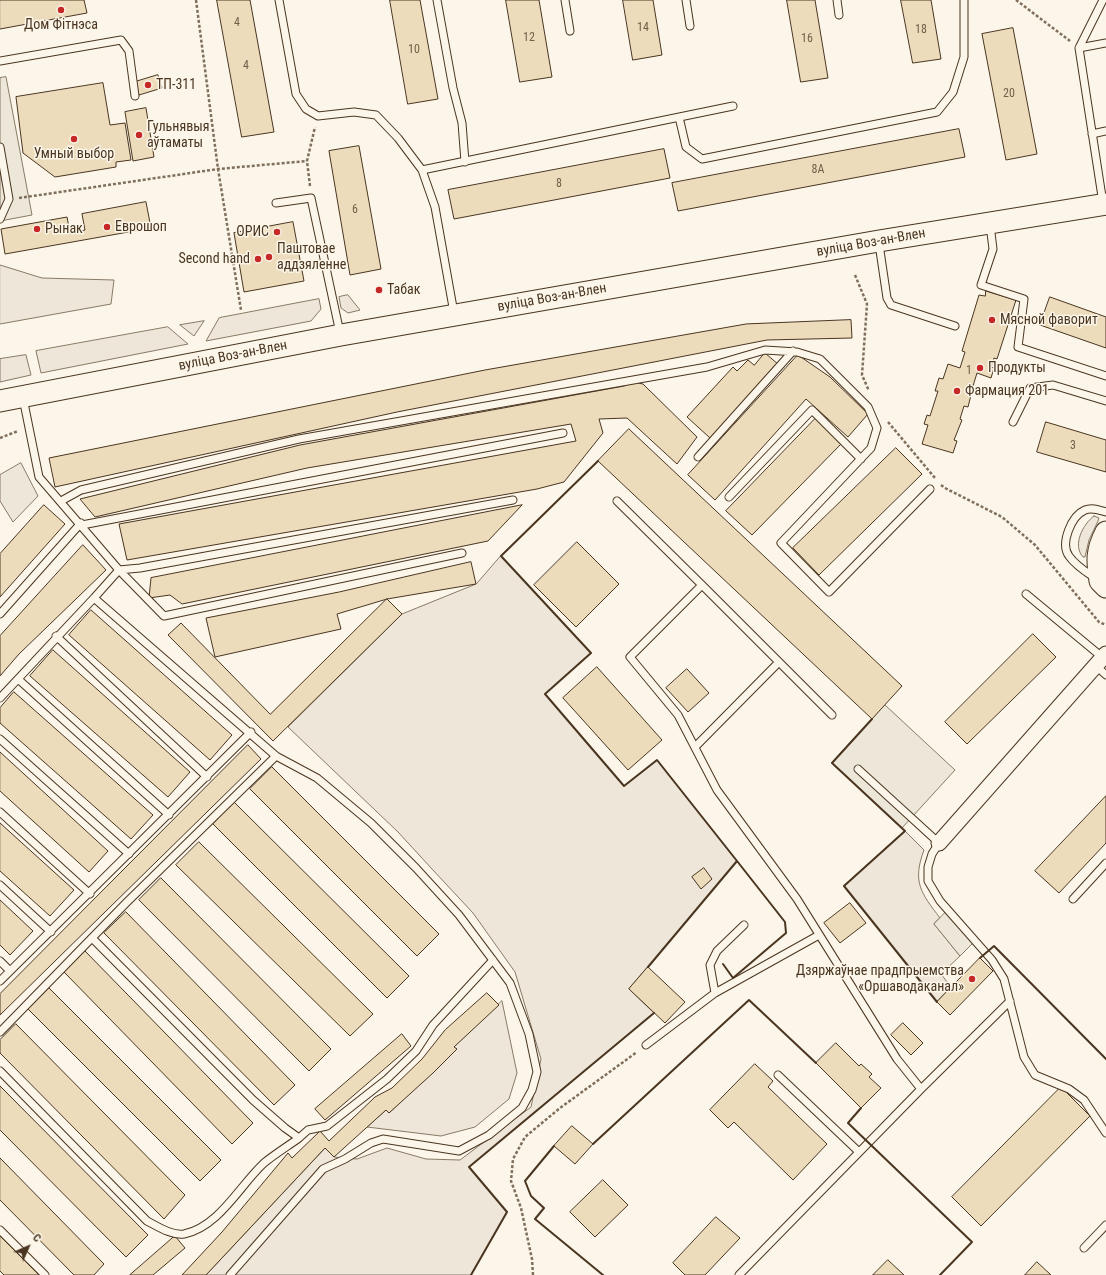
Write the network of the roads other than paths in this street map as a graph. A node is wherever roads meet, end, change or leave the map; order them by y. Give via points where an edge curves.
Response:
1 (279, 0) edge
2 (437, 0) edge
3 (565, 0) edge
4 (686, 0) edge
5 (837, 0) edge
6 (964, 0) edge
7 (1104, 0) edge
8 (839, 15) dead end
9 (690, 26) dead end
10 (570, 31) dead end
11 (1106, 43) edge
12 (1080, 48) junction
13 (0, 61) edge
14 (135, 96) dead end
15 (733, 106) dead end
16 (679, 117) junction
17 (1106, 131) edge
18 (1092, 134) junction
19 (0, 147) edge
20 (464, 162) junction
21 (422, 170) junction
22 (276, 203) dead end
23 (1104, 204) edge
24 (0, 219) edge
25 (990, 223) junction
26 (879, 241) junction
27 (454, 316) junction
28 (955, 326) dead end
29 (341, 335) junction
30 (793, 352) junction
31 (1106, 376) edge
32 (23, 398) junction
33 (0, 401) edge
34 (1106, 401) edge
35 (1013, 422) dead end
36 (563, 433) dead end
37 (698, 457) dead end
38 (861, 459) junction
39 (930, 489) dead end
40 (729, 497) dead end
41 (513, 500) dead end
42 (61, 501) junction
43 (618, 501) dead end
44 (1106, 512) edge
45 (82, 524) junction
46 (1106, 532) edge
47 (462, 553) dead end
48 (119, 570) junction
49 (1103, 584) edge
50 (702, 585) junction
51 (1026, 594) dead end
52 (94, 598) junction
53 (0, 614) edge
54 (56, 636) junction
55 (779, 662) junction
56 (1102, 663) edge
57 (18, 679) junction
58 (0, 698) edge
59 (832, 715) dead end
60 (251, 732) junction
61 (0, 738) edge
62 (695, 747) junction
63 (276, 756) junction
64 (858, 769) dead end
65 (207, 778) junction
66 (0, 812) edge
67 (169, 815) junction
68 (939, 843) junction
69 (129, 854) junction
70 (1106, 863) edge
71 (0, 885) edge
72 (90, 894) junction
73 (1073, 899) dead end
74 (744, 925) dead end
75 (51, 932) junction
76 (819, 935) junction
77 (92, 938) junction
78 (493, 960) junction
79 (0, 961) edge
80 (10, 971) junction
81 (0, 981) edge
82 (715, 993) junction
83 (1010, 1001) junction
84 (0, 1032) edge
85 (646, 1045) road end
86 (0, 1071) edge
87 (778, 1075) dead end
88 (921, 1089) junction
89 (1106, 1133) edge
90 (299, 1138) junction
91 (859, 1152) junction
92 (1106, 1225) edge
93 (0, 1230) edge
94 (1084, 1248) dead end
95 (45, 1275) edge
96 (230, 1275) edge
97 (739, 1275) edge

1 - 21 lane via 296,94 306,109 318,116 354,112 376,115 398,138
2 - 20 lane via 462,124
3 - 10 lane
4 - 9 lane
5 - 8 lane
6 - 16 lane via 964,57 953,92 937,112 702,159 686,147
7 - 12 lane
11 - 12 lane
12 - 18 lane
13 - 14 lane via 121,40 129,51
15 - 16 lane
16 - 20 lane
17 - 18 lane
18 - 23 lane
19 - 24 lane via 9,199
20 - 21 lane
21 - 27 lane via 435,207
22 - 29 lane via 312,198
23 - 25 main road, вуліца Воз-ан-Влен
25 - 26 main road, вуліца Воз-ан-Влен
25 - 31 lane via 993,249 981,285 1024,300 1018,347
26 - 27 main road, вуліца Воз-ан-Влен
26 - 28 lane via 887,298 891,306
27 - 29 main road, вуліца Воз-ан-Влен
29 - 32 main road, вуліца Воз-ан-Влен
30 - 37 lane
30 - 38 lane via 820,359 868,407 877,428 871,448
30 - 42 lane via 765,350 707,367 299,439 81,490
32 - 33 main road, вуліца Воз-ан-Влен
32 - 42 lane via 39,477
34 - 35 lane via 1053,385 1030,388
36 - 45 lane
38 - 39 lane via 781,543 829,592
38 - 40 lane via 812,410
41 - 48 lane
42 - 45 lane
43 - 50 lane
44 - 49 lane via 1092,508 1083,511 1069,530 1065,546 1068,555 1076,564
45 - 48 lane
45 - 53 lane
46 - 49 main road via 1096,559
47 - 48 lane via 164,616
48 - 52 lane
50 - 55 lane
50 - 62 lane via 630,657 678,715
51 - 56 lane
52 - 54 lane
52 - 60 lane
54 - 57 lane
54 - 65 lane
55 - 59 lane
55 - 62 lane
56 - 68 street
57 - 58 lane
57 - 67 lane
60 - 63 lane
60 - 65 lane
61 - 69 lane
62 - 76 lane via 717,790 797,899
63 - 77 lane
63 - 78 lane via 316,778 370,823 459,915
64 - 68 lane
65 - 67 lane
66 - 72 lane
67 - 69 lane
68 - 83 lane via 928,867 928,881 940,901 992,960 1004,979
69 - 72 lane
70 - 73 lane
71 - 75 lane
72 - 75 lane
74 - 82 lane via 717,951 710,965
75 - 80 lane
76 - 82 lane
76 - 88 lane via 897,1059
77 - 84 lane
77 - 90 lane via 253,1100
78 - 90 lane via 433,1025 416,1051 387,1079 327,1126 308,1130
78 - 96 lane via 510,983 529,1034 537,1072 532,1090 522,1108 489,1135 459,1151 383,1139 322,1169
79 - 80 lane
80 - 81 lane
82 - 85 lane
83 - 88 lane
83 - 89 lane via 1024,1057 1035,1075 1069,1089 1084,1100
86 - 90 lane via 147,1220 161,1229 183,1234 203,1226 226,1206 264,1164
87 - 91 lane
88 - 91 lane
91 - 97 lane
92 - 94 lane
93 - 95 lane

